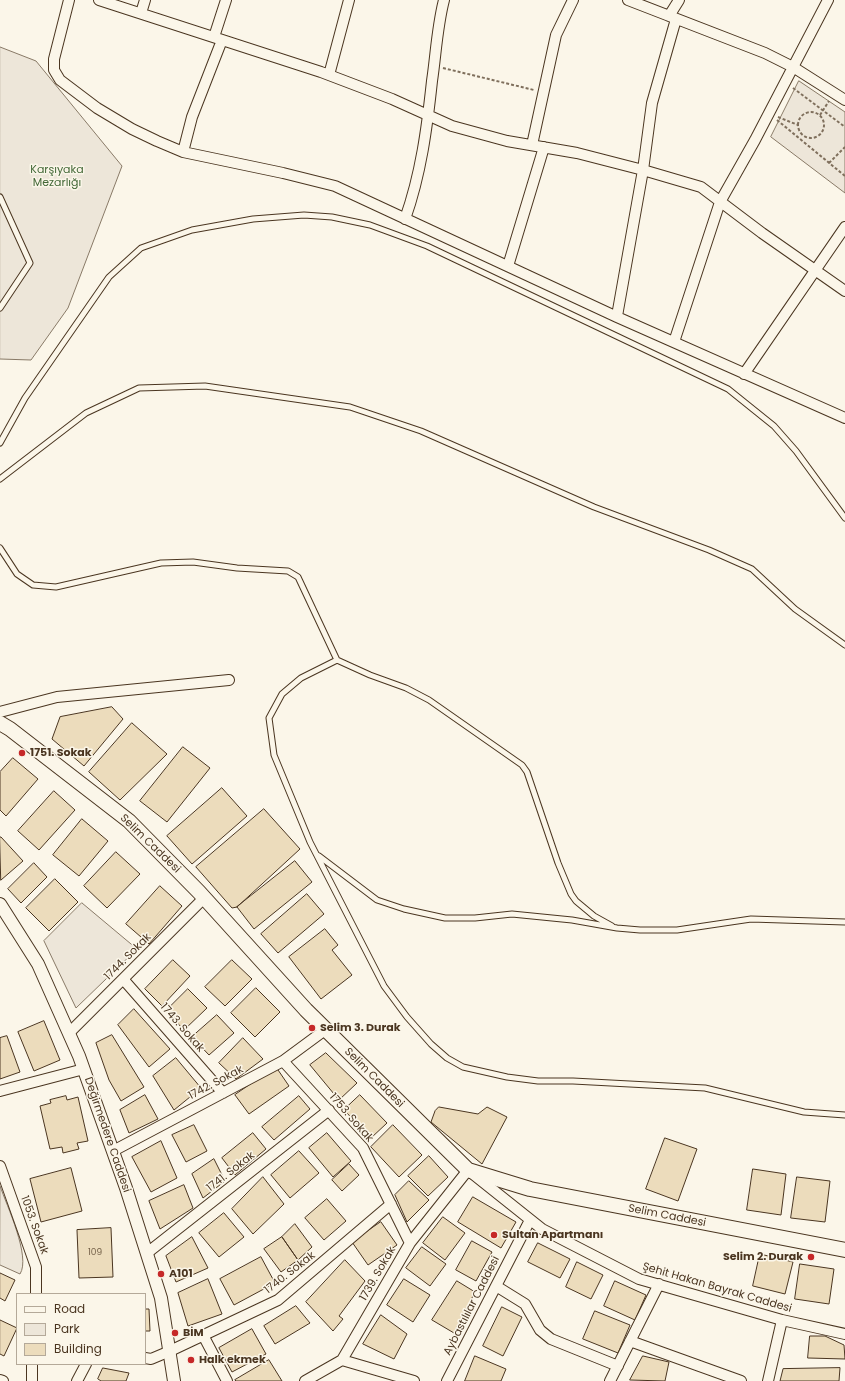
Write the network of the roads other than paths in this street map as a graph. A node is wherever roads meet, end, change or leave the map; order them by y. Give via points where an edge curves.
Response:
1 (69, 0) edge
2 (98, 0) edge
3 (144, 0) edge
4 (226, 0) edge
5 (349, 0) edge
6 (444, 0) edge
7 (573, 0) edge
8 (628, 0) edge
9 (679, 0) edge
10 (828, 0) edge
11 (141, 13) junction
12 (673, 17) junction
13 (218, 39) junction
14 (793, 67) junction
15 (330, 75) junction
16 (845, 100) edge
17 (428, 115) junction
18 (532, 145) junction
19 (544, 147) junction
20 (183, 152) junction
21 (643, 170) junction
22 (0, 197) edge
23 (720, 202) junction
24 (405, 219) junction
25 (845, 227) edge
26 (508, 266) junction
27 (816, 270) junction
28 (845, 291) edge
29 (0, 308) edge
30 (617, 316) junction
31 (674, 342) junction
32 (744, 374) junction
33 (845, 418) edge
34 (0, 442) edge
35 (0, 479) edge
36 (845, 518) edge
37 (0, 548) edge
38 (845, 645) edge
39 (337, 660) junction
40 (229, 680) dead end
41 (0, 712) edge
42 (0, 723) edge
43 (317, 854) junction
44 (205, 897) junction
45 (0, 904) edge
46 (845, 922) edge
47 (617, 928) junction
48 (123, 979) junction
49 (325, 1030) junction
50 (69, 1033) junction
51 (283, 1061) junction
52 (84, 1069) junction
53 (0, 1090) edge
54 (223, 1093) junction
55 (329, 1110) junction
56 (845, 1115) edge
57 (113, 1151) junction
58 (0, 1166) edge
59 (468, 1170) junction
60 (391, 1204) junction
61 (530, 1220) junction
62 (410, 1243) junction
63 (845, 1250) edge
64 (147, 1253) junction
65 (659, 1284) junction
66 (496, 1286) junction
67 (36, 1293) edge
68 (782, 1320) junction
69 (845, 1334) edge
70 (203, 1336) junction
71 (630, 1341) junction
72 (170, 1351) junction
73 (146, 1358) edge
74 (342, 1360) junction
75 (32, 1365) edge
76 (86, 1365) edge
77 (618, 1366) junction
78 (0, 1380) edge
79 (3, 1381) edge
80 (32, 1381) edge
81 (78, 1381) edge
82 (174, 1381) edge
83 (226, 1381) edge
84 (305, 1381) edge
85 (414, 1381) edge
86 (447, 1381) edge
87 (610, 1381) edge
88 (741, 1381) edge
89 (768, 1381) edge

1 - 20 street via 53,65 56,76 97,108 132,129
2 - 11 street
3 - 11 street
4 - 13 street
5 - 15 street
6 - 17 street via 438,25
7 - 18 street via 556,36
8 - 12 street
9 - 12 street
10 - 14 street
11 - 13 street
12 - 14 street via 765,53
12 - 21 street via 652,103
13 - 15 street
13 - 20 street
14 - 16 street
14 - 23 street
15 - 17 street
17 - 18 street via 452,126
17 - 24 street via 421,163
18 - 19 street
19 - 21 street
19 - 26 street
20 - 24 street via 335,186
21 - 23 street via 701,187
21 - 30 street
22 - 29 lane via 30,264
23 - 27 street
23 - 31 street
24 - 26 street
25 - 27 street
26 - 30 street
27 - 28 street
27 - 32 street
30 - 31 street
31 - 32 street
32 - 33 street
34 - 36 lane via 26,398 109,276 141,248 192,230 253,219 304,215 332,217 370,225 427,246 728,389 774,426 796,451
35 - 38 lane via 86,413 139,388 205,386 350,407 421,431 594,506 752,569 794,609
37 - 39 lane via 17,574 33,585 56,586 161,563 194,562 237,568 288,570 298,577
39 - 43 lane via 301,678 282,694 269,718 274,755
39 - 47 lane via 429,700 522,765 527,772 571,894 576,902 594,916
40 - 41 street via 56,697
42 - 44 main road, Selim Caddesi via 129,821
43 - 47 lane via 377,900 404,909 446,918 512,914
43 - 56 lane via 384,986 430,1044 463,1067 538,1081 705,1088 804,1112
44 - 48 street, 1744. Sokak
44 - 49 main road, Selim Caddesi
45 - 50 street, Değirmedere Caddesi via 38,964
46 - 47 lane via 751,919 677,930
48 - 50 street, 1744. Sokak
48 - 54 street, 1743. Sokak
49 - 51 street, 1742. Sokak
49 - 59 main road, Selim Caddesi
50 - 52 street, Değirmedere Caddesi
51 - 54 street, 1742. Sokak
51 - 55 street, 1753. Sokak
52 - 53 street
52 - 57 street, Değirmedere Caddesi
54 - 57 street, 1742. Sokak
55 - 60 street, 1753. Sokak via 363,1148
55 - 64 street, 1741. Sokak
57 - 64 street, Değirmedere Caddesi
58 - 67 street, 1053. Sokak via 36,1267
59 - 61 street, Şehit Hakan Bayrak Caddesi
59 - 62 street, 1739. Sokak
59 - 63 main road, Selim Caddesi via 530,1189
60 - 62 street, 1753. Sokak
60 - 70 street, 1740. Sokak via 278,1300
61 - 65 street, Şehit Hakan Bayrak Caddesi via 542,1229 632,1275
61 - 66 street, Aybastılılar Caddesi
62 - 74 street, 1739. Sokak
64 - 72 street, Değirmedere Caddesi via 162,1298
65 - 68 street, Şehit Hakan Bayrak Caddesi
65 - 71 street
66 - 77 street via 525,1304 540,1330 551,1339
66 - 86 street, Aybastılılar Caddesi
68 - 69 street, Şehit Hakan Bayrak Caddesi
68 - 89 street
70 - 72 street, 1740. Sokak
70 - 83 street
71 - 77 street
71 - 88 street
72 - 73 street, 1740. Sokak via 151,1359
72 - 82 street, Değirmedere Caddesi
74 - 84 street
74 - 85 street
75 - 80 street
76 - 81 street
77 - 87 street
78 - 79 street

